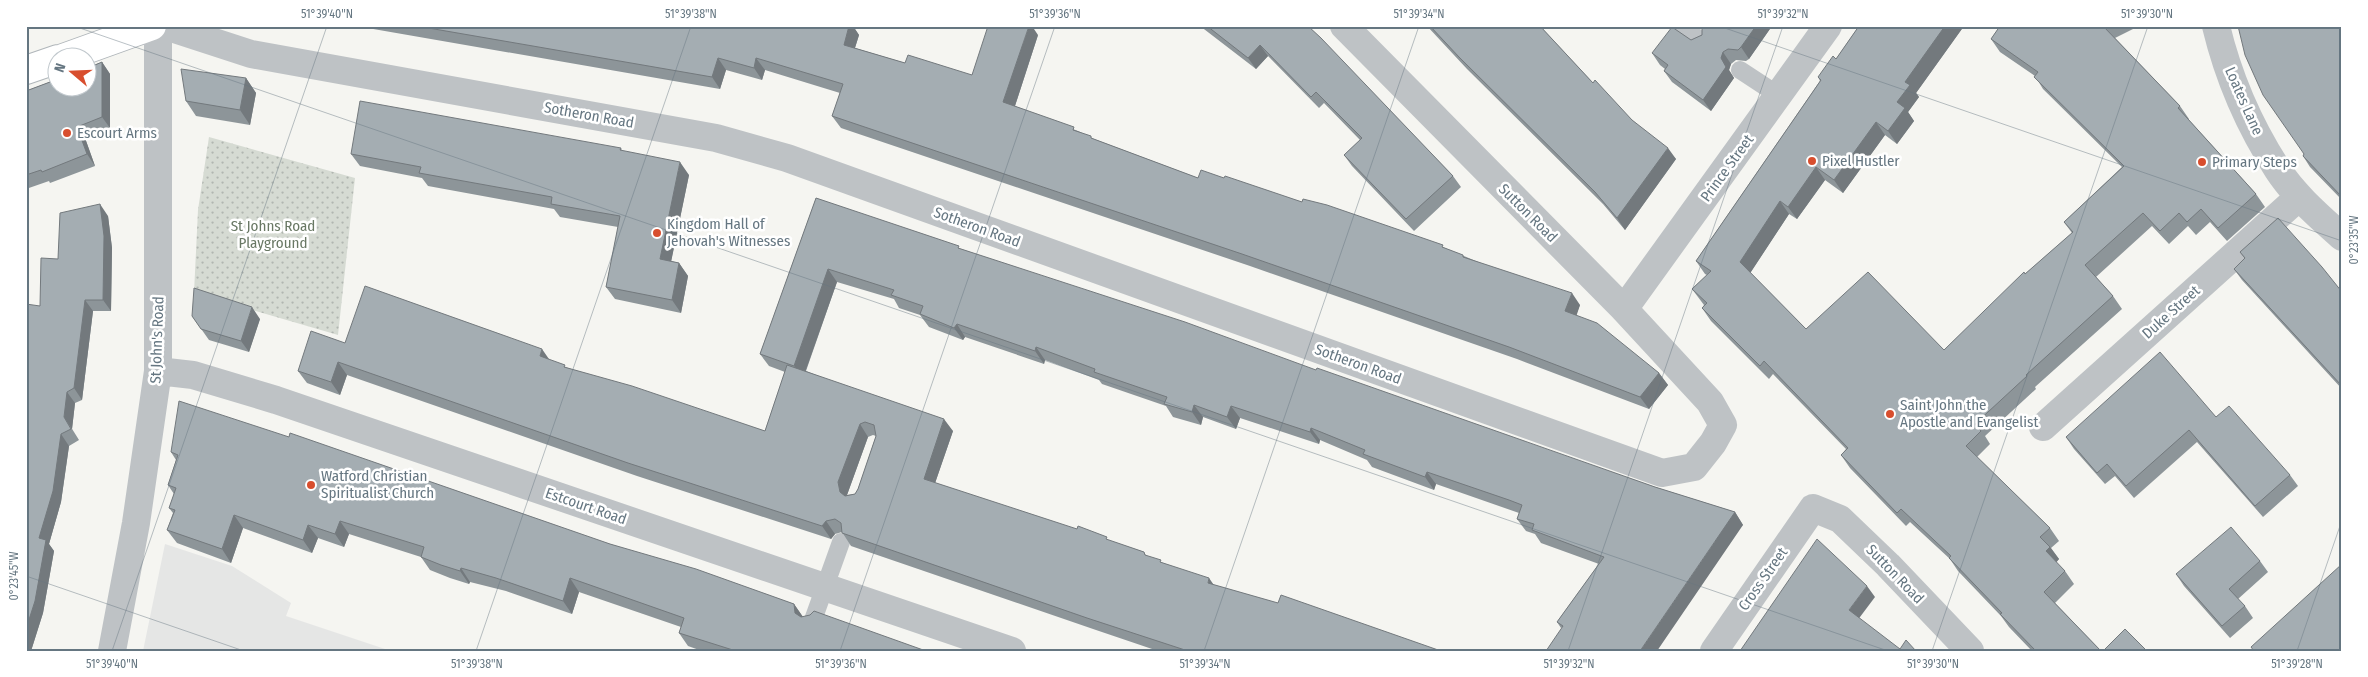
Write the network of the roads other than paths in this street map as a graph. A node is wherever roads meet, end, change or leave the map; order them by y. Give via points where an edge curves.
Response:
1 (152, 26) edge
2 (158, 26) edge
3 (165, 26) edge
4 (1344, 26) edge
5 (1681, 26) edge
6 (1828, 26) edge
7 (2216, 26) edge
8 (1702, 41) edge
9 (90, 48) edge
10 (48, 62) edge
11 (26, 70) edge
12 (1740, 70) dead end
13 (1778, 95) junction
14 (2299, 197) junction
15 (2342, 237) edge
16 (1624, 310) junction
17 (158, 371) junction
18 (1710, 402) joint
19 (2042, 427) dead end
20 (1813, 508) joint
21 (842, 542) edge
22 (825, 588) junction
23 (813, 620) edge
24 (112, 651) edge
25 (1012, 651) edge
26 (1714, 651) edge
27 (1970, 651) edge

1 - 9 street
2 - 17 street, St John's Road
3 - 18 street, Sotheron Road via 251,54 716,138 787,158 1662,473 1694,467 1713,443 1723,424
4 - 16 street, Sutton Road
5 - 8 lane
6 - 13 street, Prince Street
7 - 14 street, Loates Lane via 2237,91 2279,171
10 - 11 street
12 - 13 lane
13 - 16 street, Prince Street
14 - 15 street, Loates Lane
14 - 19 street, Duke Street
16 - 18 street, Sutton Road
17 - 22 street, Estcourt Road via 192,375 276,400
17 - 24 street, St John's Road via 136,522
20 - 26 street, Cross Street
20 - 27 street, Sutton Road via 1840,519
21 - 22 lane
22 - 23 lane
22 - 25 street, Estcourt Road

